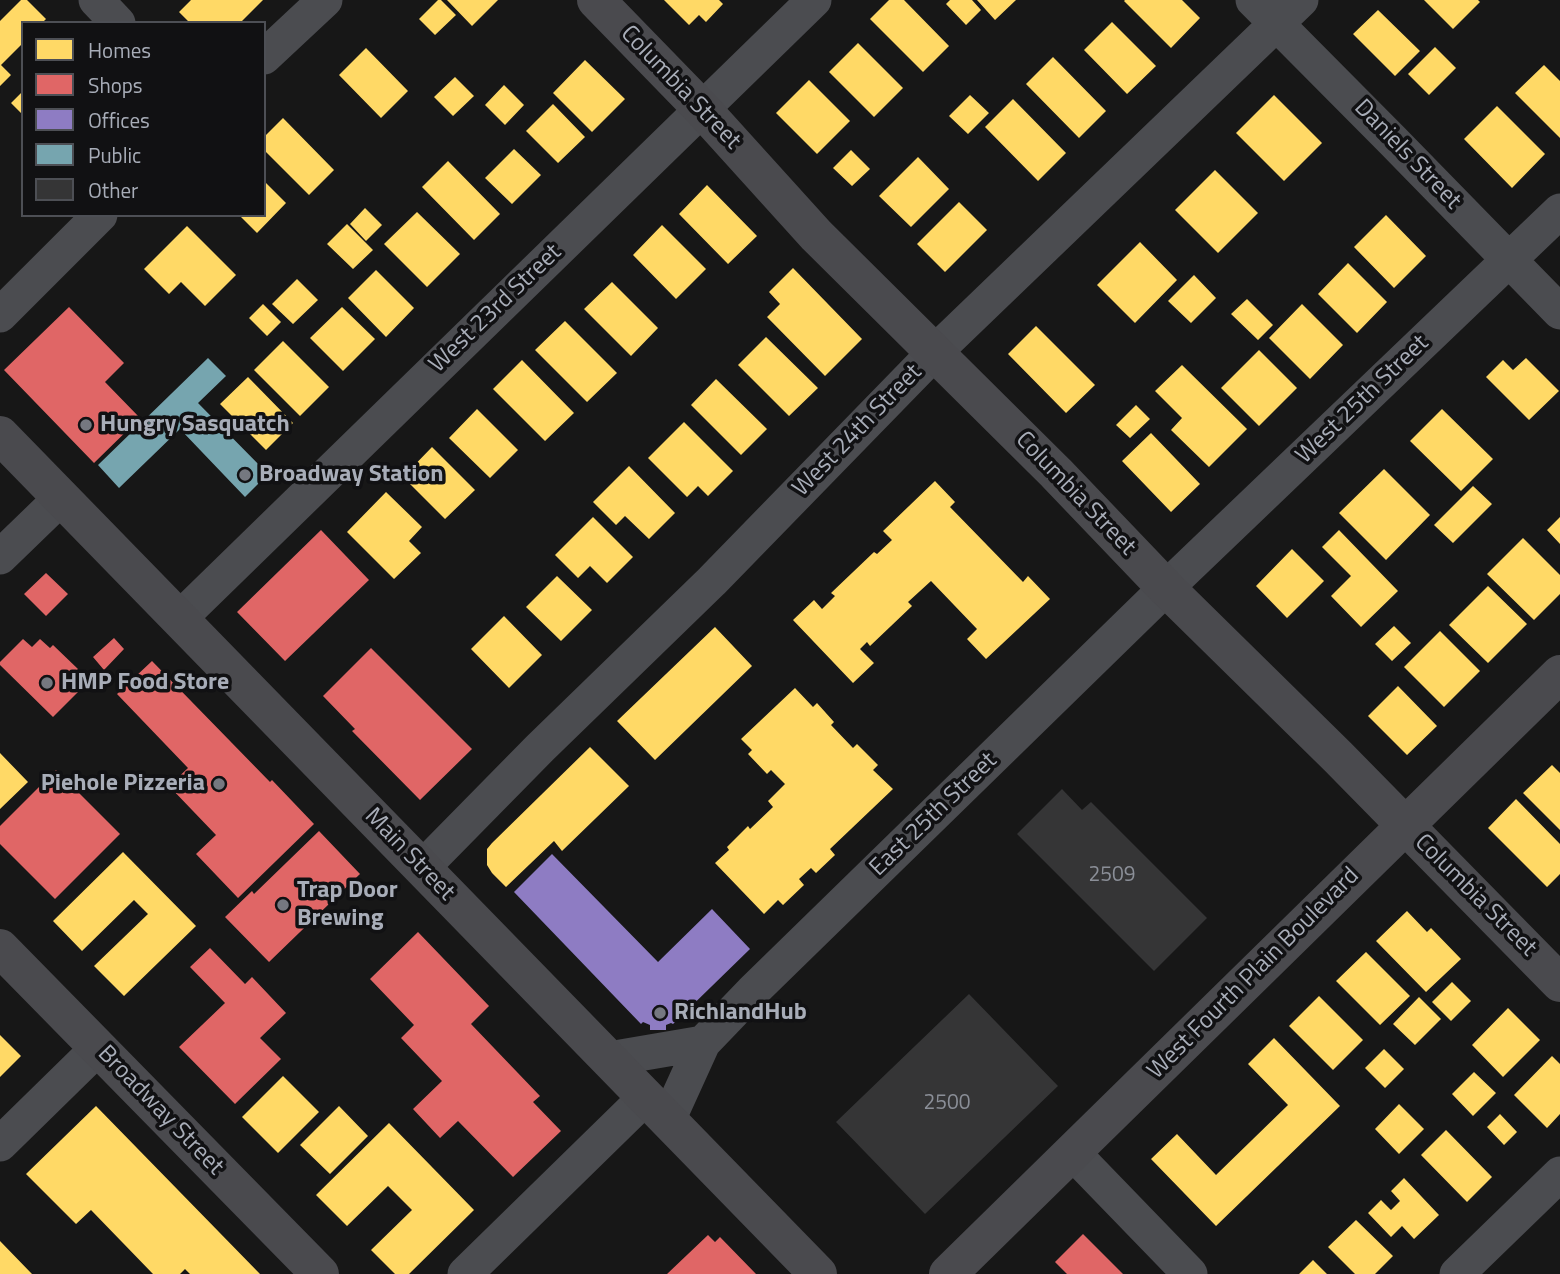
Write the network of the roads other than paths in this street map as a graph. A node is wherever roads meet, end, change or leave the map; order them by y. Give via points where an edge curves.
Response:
1 (96, 0) edge
2 (325, 0) edge
3 (596, 0) edge
4 (814, 0) edge
5 (1277, 8) edge
6 (116, 21) edge
7 (266, 55) edge
8 (702, 110) junction
9 (1560, 211) edge
10 (98, 217) edge
11 (1510, 260) junction
12 (1560, 312) edge
13 (0, 315) edge
14 (935, 352) junction
15 (0, 435) edge
16 (61, 498) junction
17 (0, 557) edge
18 (1166, 588) junction
19 (179, 618) junction
20 (1560, 674) edge
21 (1405, 825) junction
22 (422, 868) junction
23 (0, 948) edge
24 (1560, 983) edge
25 (703, 1043) junction
26 (99, 1048) junction
27 (608, 1059) junction
28 (657, 1109) junction
29 (0, 1144) edge
30 (1072, 1152) junction
31 (1560, 1174) edge
32 (320, 1274) edge
33 (465, 1274) edge
34 (818, 1274) edge
35 (948, 1274) edge
36 (1190, 1274) edge
37 (1457, 1274) edge

1 - 6 street
2 - 7 street
3 - 8 main road, Columbia Street
4 - 8 street, West 23rd Street
5 - 11 street, Daniels Street
5 - 14 street, West 24th Street
8 - 14 main road, Columbia Street via 816,235
8 - 19 street, West 23rd Street
9 - 11 street, West 25th Street
10 - 13 street
11 - 12 street, Daniels Street
11 - 18 street, West 25th Street
14 - 18 main road, Columbia Street
14 - 22 street, West 24th Street
15 - 16 main road, Main Street
16 - 17 street
16 - 19 main road, Main Street
18 - 21 main road, Columbia Street
18 - 25 street, East 25th Street
19 - 22 main road, Main Street
20 - 21 main road, West Fourth Plain Boulevard
21 - 24 main road, Columbia Street
21 - 30 main road, West Fourth Plain Boulevard
22 - 27 main road, Main Street
23 - 26 main road, Broadway Street
25 - 27 street
25 - 28 street, East 25th Street
26 - 29 street
26 - 32 main road, Broadway Street
27 - 28 main road, Main Street
28 - 33 street, East 25th Street
28 - 34 main road, Main Street
30 - 35 main road, West Fourth Plain Boulevard
30 - 36 street
31 - 37 street

